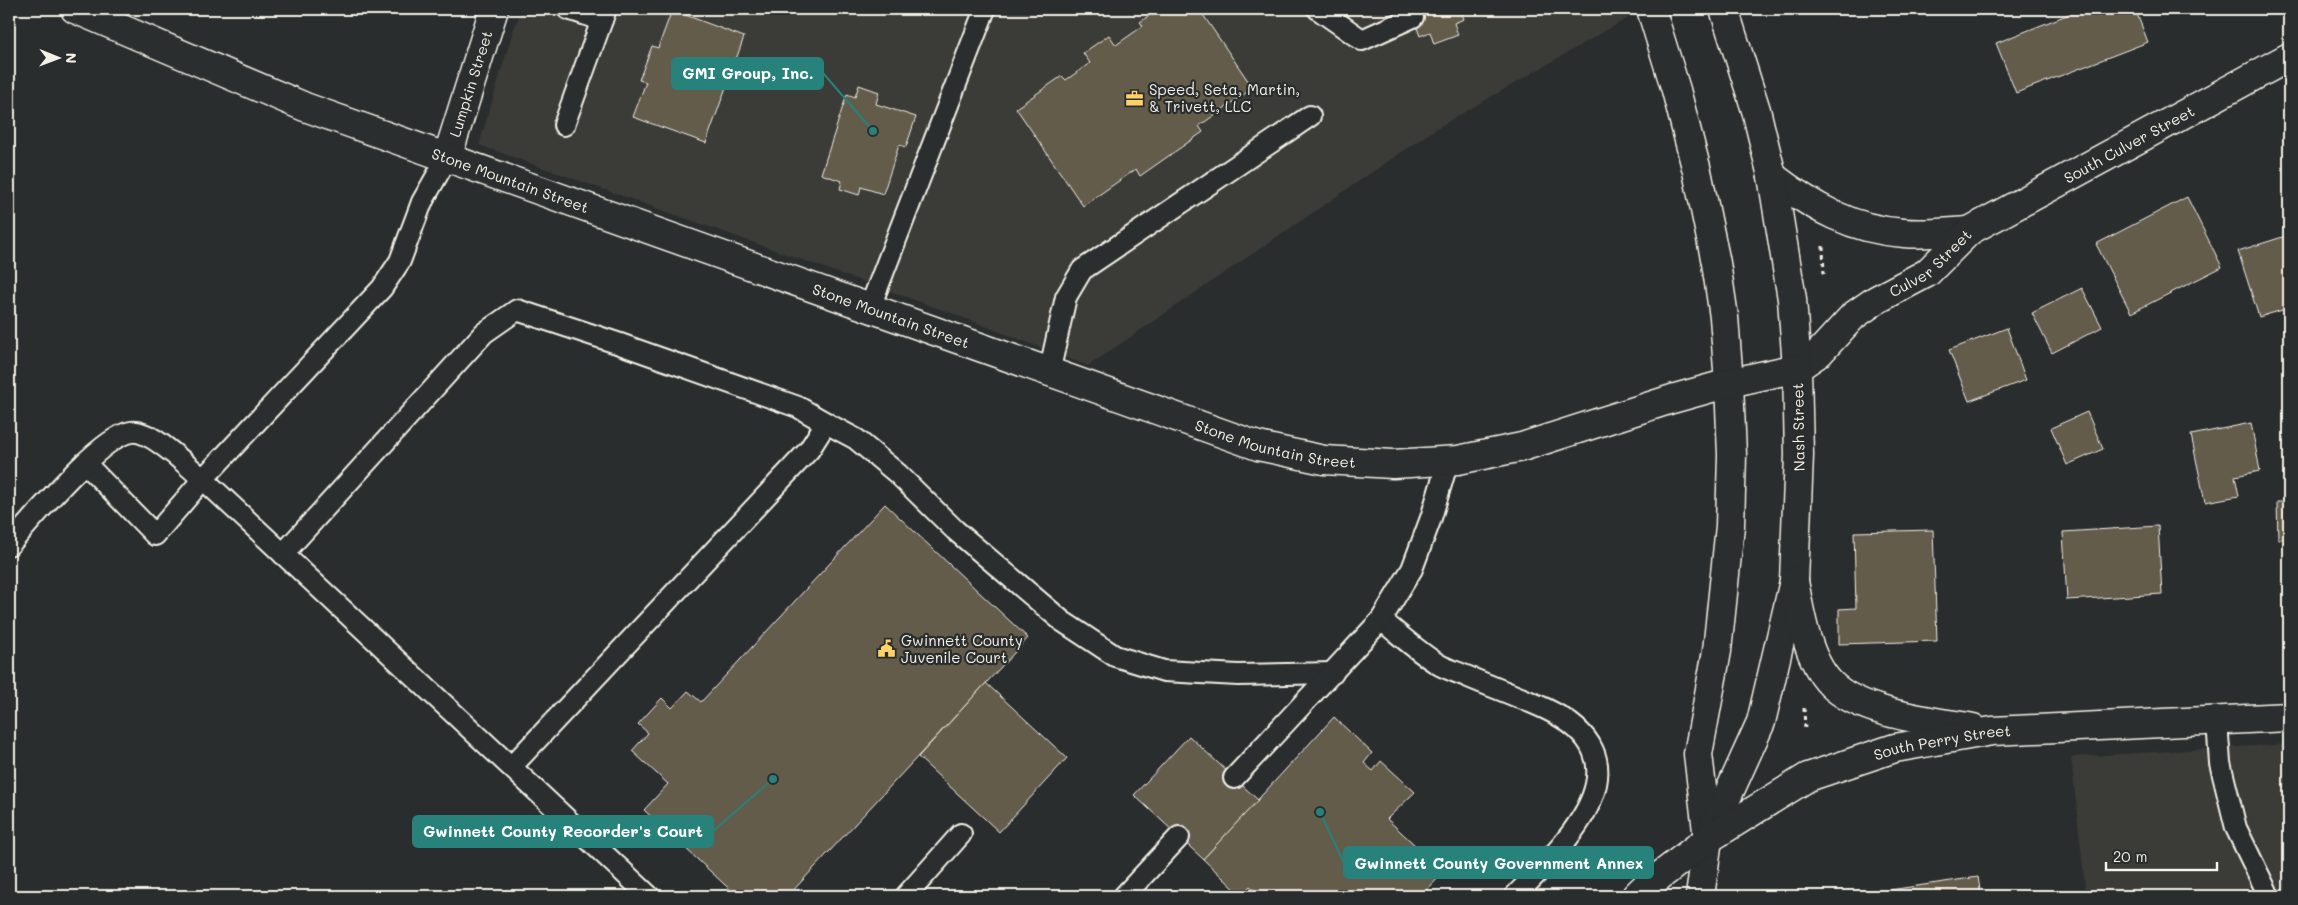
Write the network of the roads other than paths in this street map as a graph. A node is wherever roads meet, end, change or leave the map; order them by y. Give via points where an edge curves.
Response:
1 (75, 9) edge
2 (494, 9) edge
3 (568, 9) edge
4 (985, 9) edge
5 (1318, 9) edge
6 (1651, 9) edge
7 (1724, 9) edge
8 (604, 14) edge
9 (1413, 17) dead end
10 (2289, 57) edge
11 (1310, 116) dead end
12 (564, 126) dead end
13 (447, 158) junction
14 (1772, 176) junction
15 (1969, 231) junction
16 (870, 307) junction
17 (1797, 368) junction
18 (1050, 373) junction
19 (1729, 383) junction
20 (826, 423) junction
21 (1448, 461) junction
22 (85, 463) junction
23 (203, 479) junction
24 (9, 545) edge
25 (283, 554) junction
26 (1794, 581) junction
27 (1381, 620) junction
28 (1333, 673) junction
29 (2289, 718) edge
30 (2217, 722) junction
31 (1992, 731) junction
32 (512, 766) junction
33 (1234, 778) dead end
34 (961, 834) dead end
35 (1179, 837) dead end
36 (1708, 839) junction
37 (649, 896) edge
38 (906, 896) edge
39 (1124, 896) edge
40 (1516, 896) edge
41 (1636, 896) edge
42 (1700, 896) edge
43 (2269, 896) edge

1 - 13 main road, Stone Mountain Street via 305,107
2 - 13 main road, Lumpkin Street
3 - 8 lane
4 - 16 lane
5 - 9 lane via 1362,40
6 - 19 main road, Nash Street via 1690,144 1716,263
7 - 14 main road, Nash Street via 1756,110
8 - 12 lane
10 - 15 main road, South Culver Street
11 - 18 lane via 1082,270 1066,297
13 - 16 main road, Stone Mountain Street
13 - 23 lane via 422,202 400,261 382,288
14 - 15 main road, Culver Street via 1819,209 1848,222 1906,234
14 - 17 main road, Nash Street via 1792,299
15 - 17 main road, Culver Street via 1927,273 1853,316 1819,353
16 - 18 main road, Stone Mountain Street
17 - 19 main road, Stone Mountain Street
17 - 26 main road, Nash Street via 1800,455
18 - 21 main road, Stone Mountain Street via 1258,446 1324,460 1393,464
19 - 21 main road, Stone Mountain Street via 1522,447
19 - 36 main road, Nash Street via 1730,526 1717,651 1698,754
20 - 25 lane via 798,407 517,310 484,334
20 - 28 lane via 856,438 955,530 1062,621 1115,656 1164,671 1238,675
20 - 32 lane via 809,450
21 - 27 lane via 1412,569
22 - 23 lane via 113,440 131,432 151,436
22 - 23 lane via 155,535
22 - 24 lane
23 - 25 lane
25 - 32 lane
26 - 31 main road via 1804,631 1815,660 1831,684 1859,702 1891,713
26 - 36 main road, Nash Street via 1761,722
27 - 28 lane
27 - 40 lane via 1438,664 1547,709 1571,724 1588,741 1597,764 1596,790 1587,812 1561,848
28 - 33 lane
29 - 30 main road, South Perry Street
30 - 31 main road, South Perry Street
30 - 43 lane via 2220,763 2236,828
31 - 36 main road, South Perry Street via 1895,748 1808,777
32 - 37 lane
34 - 38 lane
35 - 39 lane
36 - 41 main road, South Perry Street
36 - 42 main road, Nash Street

